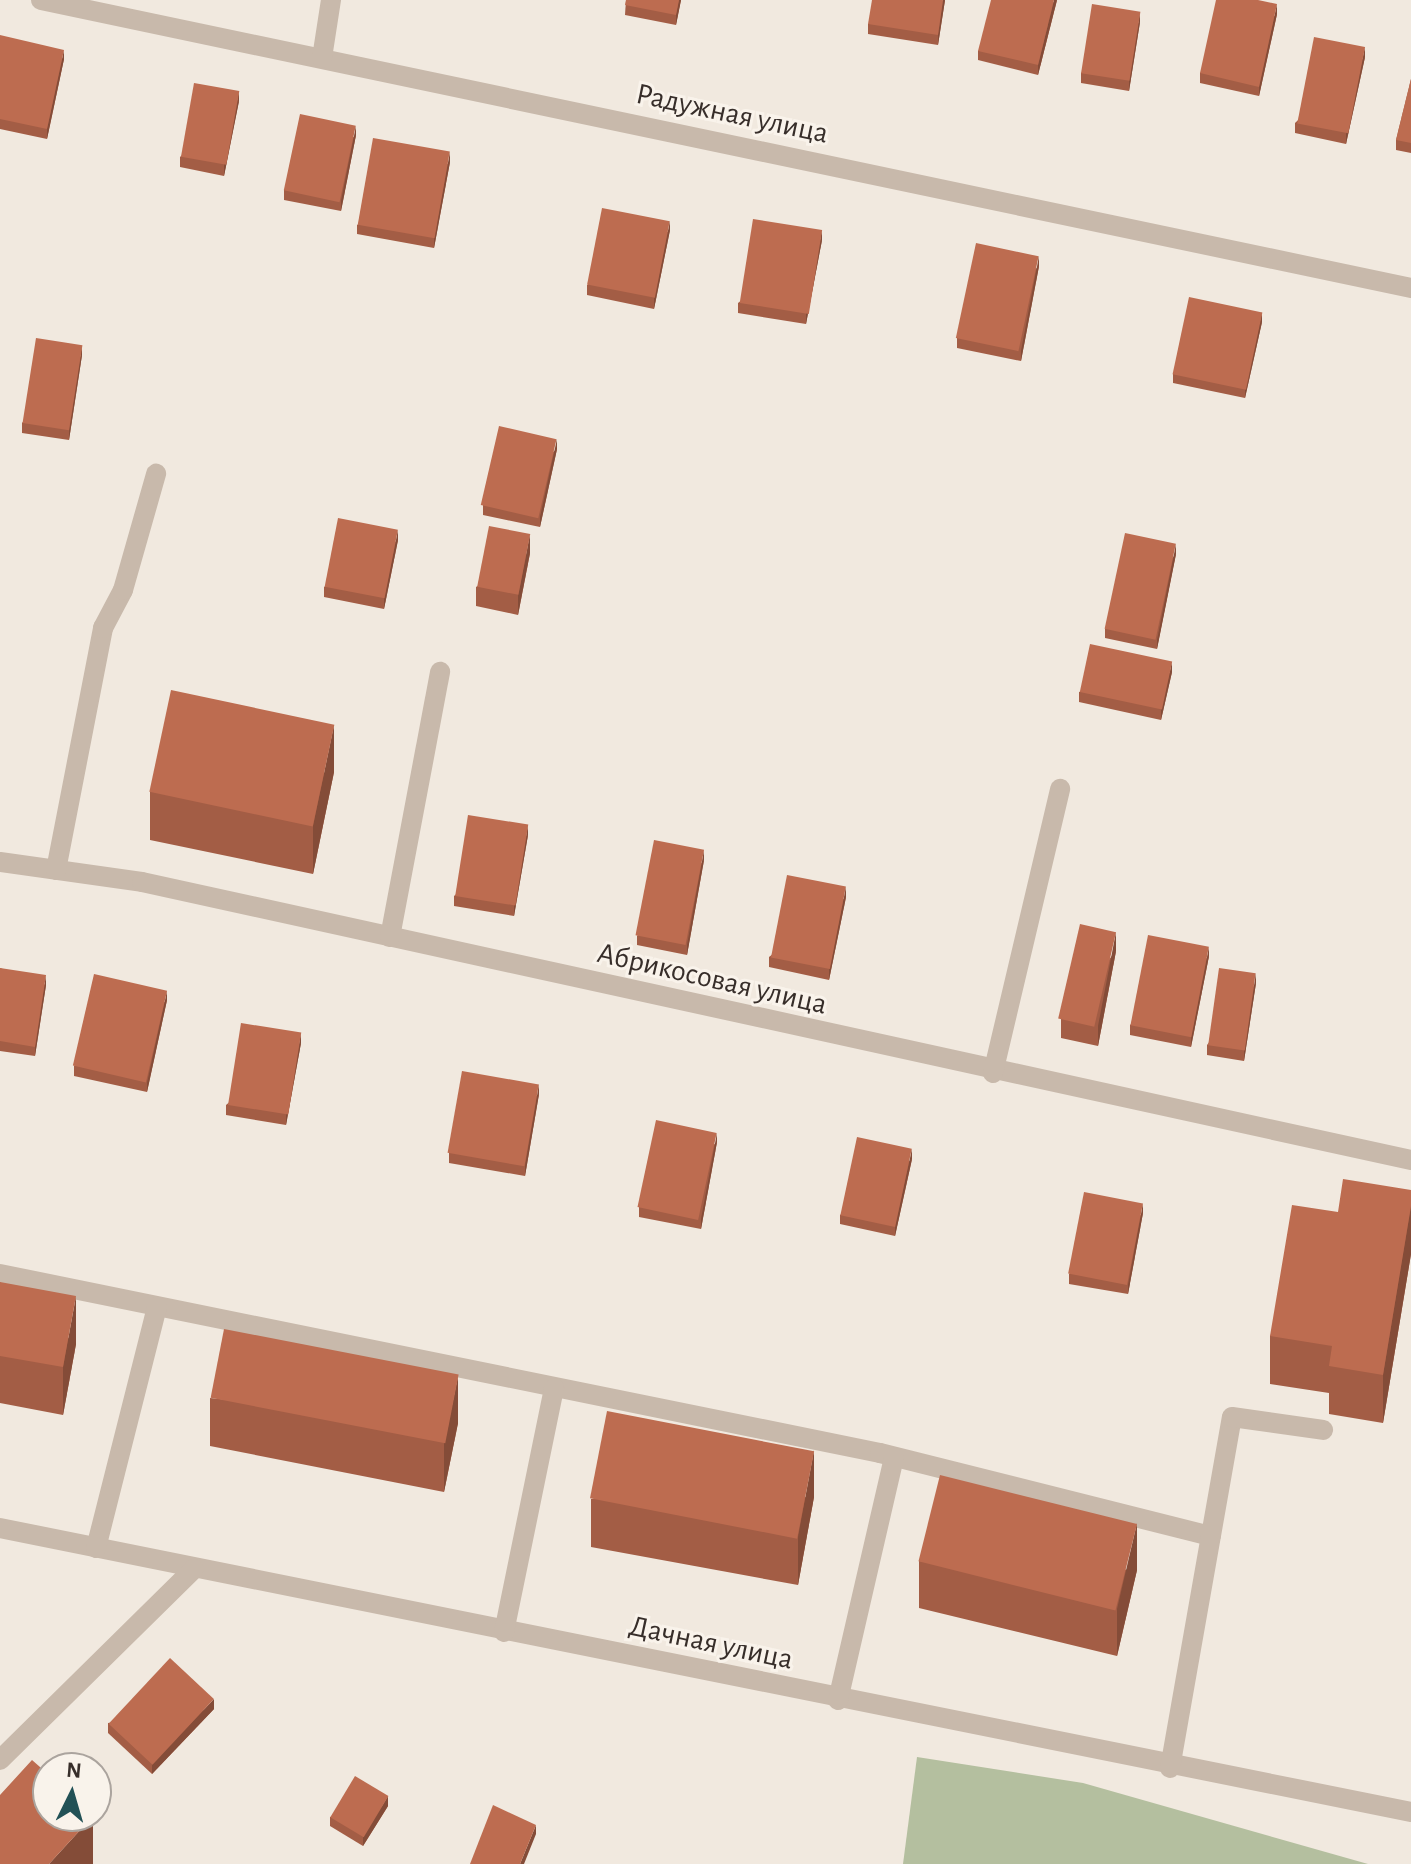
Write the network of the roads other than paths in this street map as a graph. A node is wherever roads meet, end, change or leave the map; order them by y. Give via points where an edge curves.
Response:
1 (41, 0) edge
2 (331, 0) edge
3 (322, 58) junction
4 (1411, 288) edge
5 (156, 474) dead end
6 (440, 672) dead end
7 (1060, 789) dead end
8 (0, 862) edge
9 (56, 870) junction
10 (390, 937) junction
11 (993, 1073) junction
12 (1411, 1160) edge
13 (0, 1274) edge
14 (157, 1307) junction
15 (554, 1388) junction
16 (1323, 1430) dead end
17 (894, 1457) junction
18 (0, 1528) edge
19 (1211, 1536) junction
20 (96, 1548) junction
21 (194, 1569) junction
22 (504, 1632) junction
23 (838, 1700) junction
24 (0, 1760) edge
25 (1170, 1768) junction
26 (1411, 1812) edge

1 - 3 street, Радужная улица
2 - 3 street
3 - 4 street, Радужная улица
5 - 9 street via 123,590 103,628
6 - 10 street
7 - 11 street
8 - 9 street, Абрикосовая улица
9 - 10 street, Абрикосовая улица
10 - 11 street, Абрикосовая улица
11 - 12 street, Абрикосовая улица
13 - 14 street
14 - 15 street
14 - 20 street
15 - 17 street
15 - 22 street
16 - 19 street via 1232,1417
17 - 19 street
17 - 23 street
18 - 20 street, Дачная улица
19 - 25 street
20 - 21 street, Дачная улица
21 - 22 street, Дачная улица
21 - 24 street
22 - 23 street, Дачная улица
23 - 25 street, Дачная улица
25 - 26 street, Дачная улица

